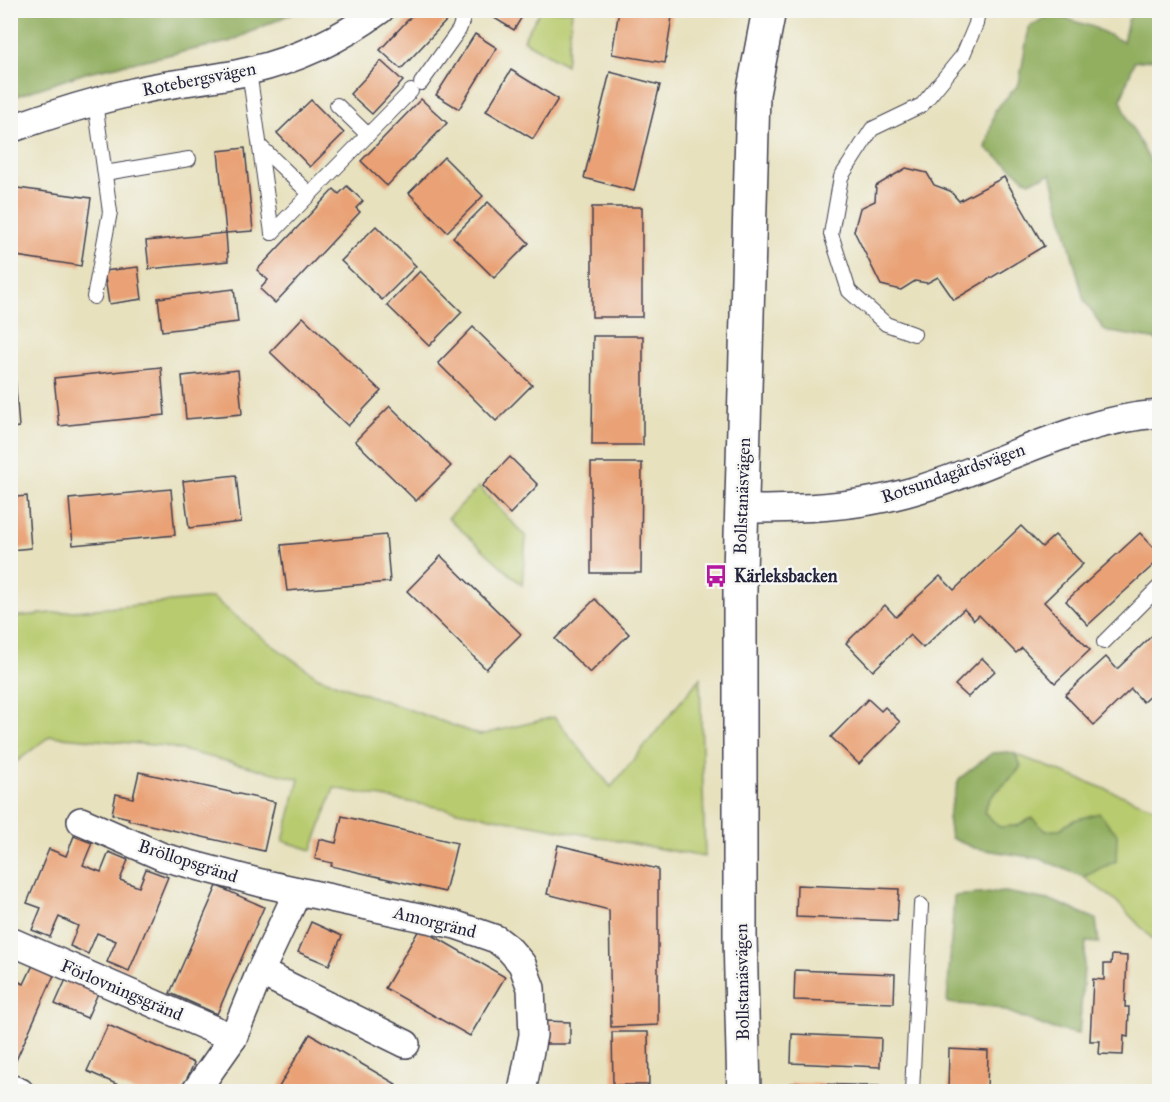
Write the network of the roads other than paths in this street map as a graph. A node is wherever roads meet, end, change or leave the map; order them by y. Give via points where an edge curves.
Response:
1 (380, 10) edge
2 (466, 10) edge
3 (769, 10) edge
4 (978, 10) edge
5 (249, 71) junction
6 (95, 102) junction
7 (337, 105) dead end
8 (10, 129) edge
9 (368, 135) junction
10 (261, 146) junction
11 (189, 159) dead end
12 (105, 173) junction
13 (310, 194) junction
14 (94, 297) dead end
15 (914, 334) dead end
16 (1160, 414) edge
17 (742, 509) junction
18 (1160, 586) edge
19 (1104, 642) dead end
20 (81, 821) dead end
21 (298, 891) junction
22 (921, 905) dead end
23 (10, 941) edge
24 (260, 972) junction
25 (233, 1038) junction
26 (406, 1044) dead end
27 (10, 1088) edge
28 (203, 1089) edge
29 (20, 1092) edge
30 (522, 1092) edge
31 (744, 1092) edge
32 (912, 1092) edge

1 - 5 street, Rotebergsvägen via 327,44
2 - 9 lane via 459,30 416,87
3 - 17 street, Bollstanäsvägen via 753,94
4 - 15 lane via 963,55 922,105 872,129 841,177 831,234 849,291 886,324
5 - 6 street, Rotebergsvägen via 138,90
5 - 10 lane
6 - 8 street, Rotebergsvägen
6 - 12 lane
7 - 9 lane
9 - 13 lane
10 - 13 lane
10 - 13 lane via 272,232
11 - 12 lane
12 - 14 lane via 110,212
16 - 17 street, Rotsundagårdsvägen via 1100,424 907,493 873,501 821,508
17 - 31 street, Bollstanäsvägen via 740,936
18 - 19 lane
20 - 21 street, Bröllopsgränd via 163,857
21 - 24 street
21 - 30 street, Amorgränd via 456,925 496,939 509,949 522,964 531,988 533,1035
22 - 32 lane
23 - 25 street, Förlovningsgränd
24 - 25 street
24 - 26 street
25 - 28 street
27 - 29 street

